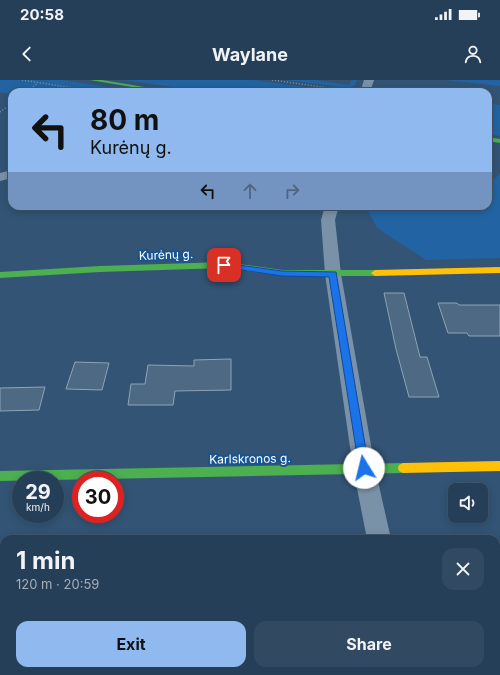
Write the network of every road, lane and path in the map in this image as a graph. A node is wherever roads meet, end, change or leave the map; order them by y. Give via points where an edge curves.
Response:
1 (22, 80) edge
2 (92, 80) edge
3 (272, 80) edge
4 (38, 82) junction
5 (31, 88) edge
6 (76, 88) edge
7 (145, 88) edge
8 (327, 88) edge
9 (331, 210) edge
10 (500, 270) edge
11 (0, 274) edge
12 (333, 274) junction
13 (500, 466) edge
14 (364, 468) junction
15 (0, 476) edge
16 (378, 535) edge

1 - 4 path
2 - 7 street
3 - 8 path
4 - 5 path
4 - 6 path
9 - 12 street via 328,220
10 - 12 street, Kurėnų g.
11 - 12 street, Kurėnų g. via 224,265 282,273
12 - 14 street
13 - 14 street, Karlskronos g.
14 - 15 street, Karlskronos g.
14 - 16 street

